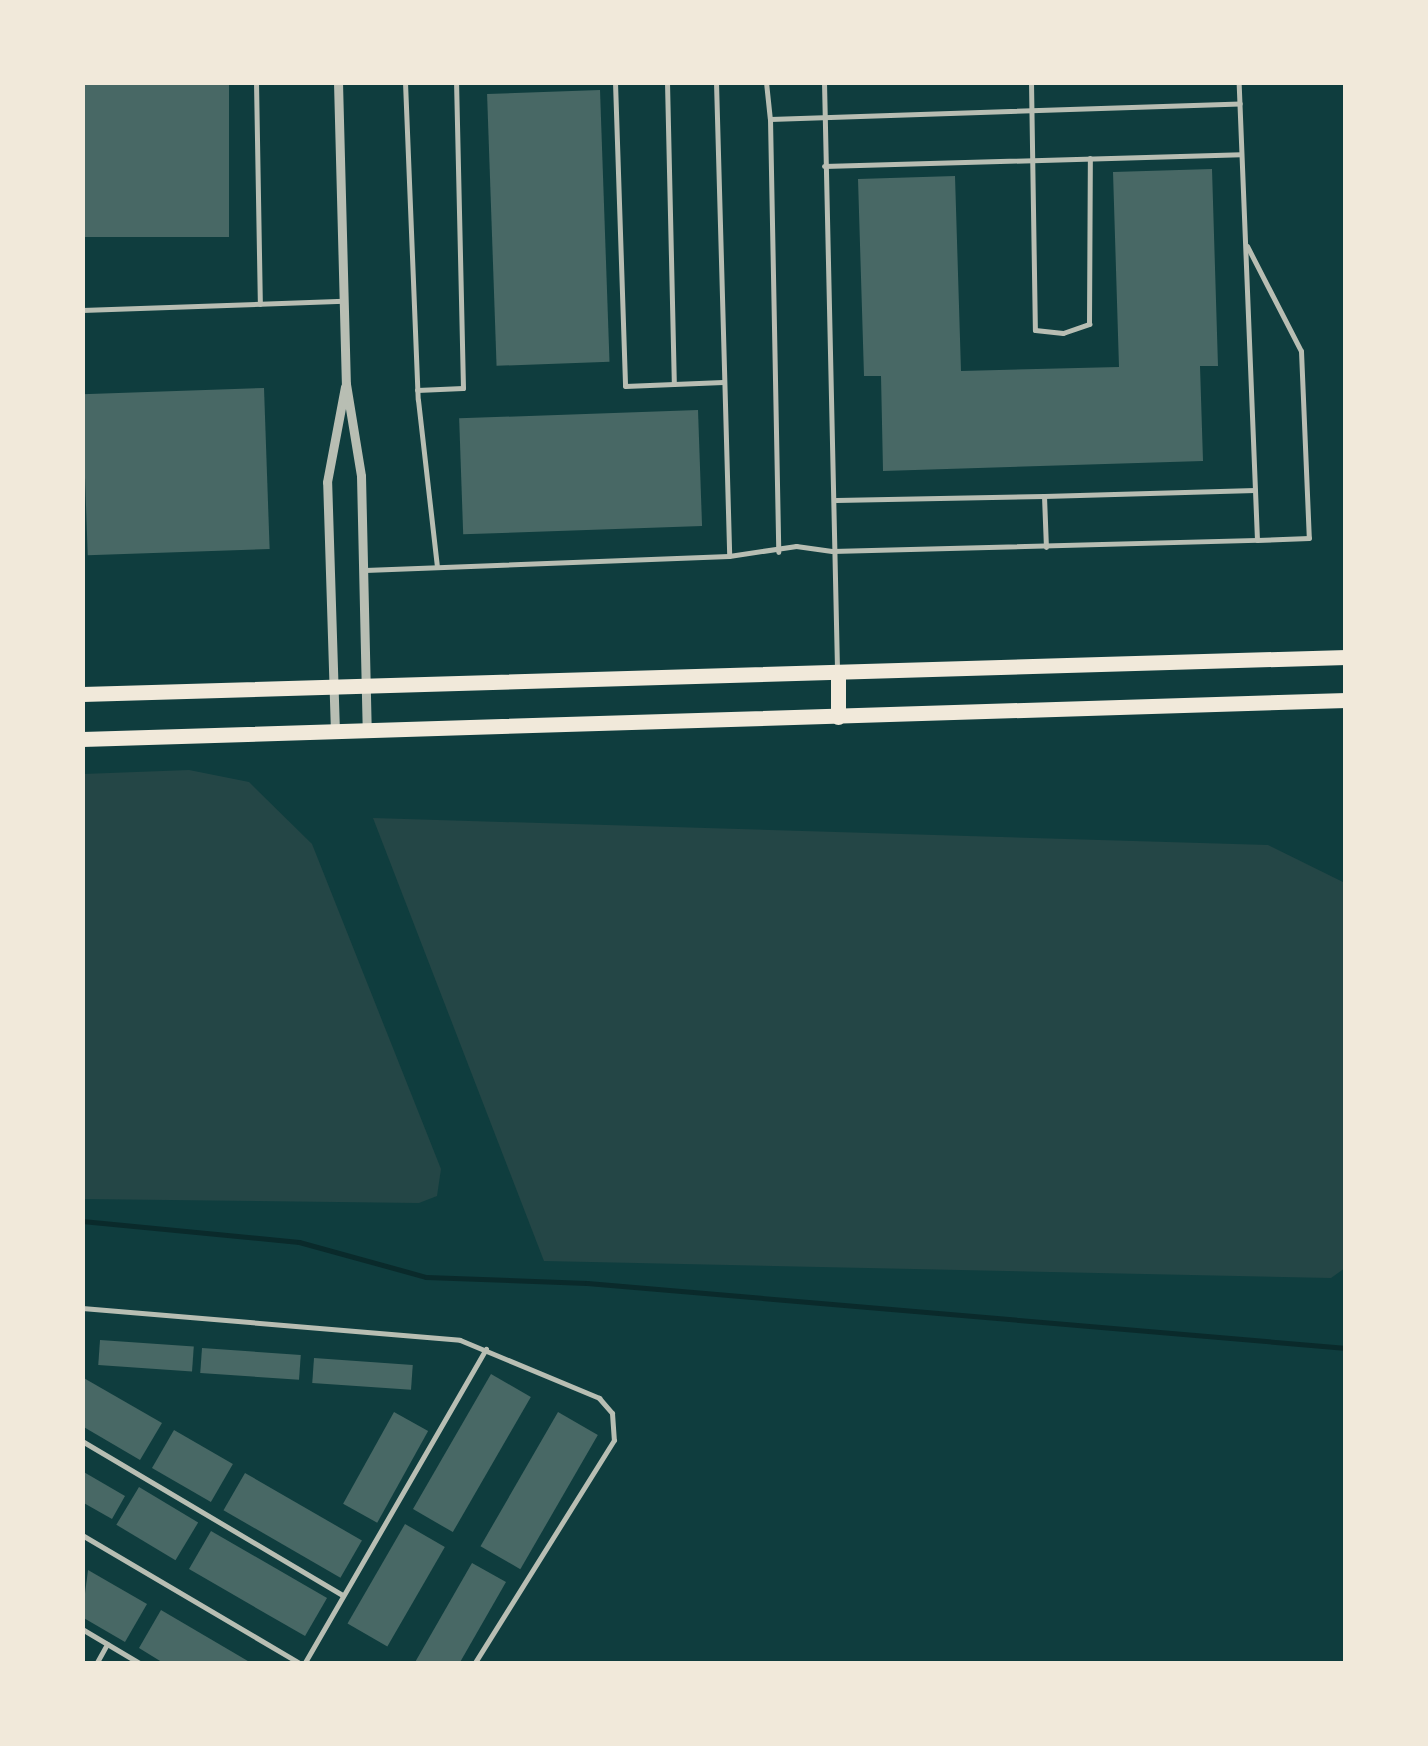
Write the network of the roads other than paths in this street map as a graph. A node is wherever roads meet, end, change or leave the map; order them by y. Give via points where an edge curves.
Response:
1 (256, 82) edge
2 (338, 82) edge
3 (404, 82) edge
4 (456, 82) edge
5 (615, 82) edge
6 (667, 82) edge
7 (716, 82) edge
8 (766, 82) edge
9 (824, 82) edge
10 (1031, 82) edge
11 (1239, 82) edge
12 (1240, 103) junction
13 (1030, 108) junction
14 (824, 112) junction
15 (770, 118) junction
16 (1242, 154) junction
17 (1090, 158) junction
18 (1032, 160) junction
19 (824, 166) junction
20 (1246, 243) junction
21 (344, 300) junction
22 (260, 304) junction
23 (82, 310) edge
24 (724, 382) junction
25 (346, 384) junction
26 (674, 384) junction
27 (417, 390) junction
28 (1255, 490) junction
29 (1044, 496) junction
30 (836, 500) junction
31 (1257, 540) junction
32 (1046, 547) junction
33 (832, 551) junction
34 (778, 552) junction
35 (729, 556) junction
36 (437, 567) junction
37 (364, 570) junction
38 (1346, 657) edge
39 (838, 673) junction
40 (366, 684) junction
41 (334, 686) junction
42 (82, 694) edge
43 (1346, 700) edge
44 (838, 716) junction
45 (367, 731) junction
46 (335, 732) junction
47 (82, 739) edge
48 (82, 1308) edge
49 (486, 1348) junction
50 (82, 1441) edge
51 (82, 1535) edge
52 (342, 1595) junction
53 (82, 1629) edge
54 (107, 1644) junction
55 (96, 1664) edge
56 (140, 1664) edge
57 (302, 1664) edge
58 (474, 1664) edge

1 - 22 lane
2 - 21 street
3 - 27 lane
4 - 27 lane via 463,388
5 - 26 lane via 625,386
6 - 26 lane
7 - 24 lane
8 - 15 lane
9 - 14 lane
10 - 13 lane
11 - 12 lane
12 - 13 lane
12 - 16 lane
13 - 14 lane
13 - 18 lane
14 - 15 lane
14 - 19 lane
15 - 34 lane
16 - 17 lane
16 - 20 lane
17 - 18 lane
17 - 18 lane via 1089,324 1063,333 1036,330
18 - 19 lane
19 - 30 lane
20 - 28 lane
20 - 31 lane via 1301,351 1309,538
21 - 22 lane
21 - 25 street
22 - 23 lane
24 - 26 lane
24 - 35 lane
25 - 37 street via 361,476
25 - 41 street via 327,482
27 - 36 lane
28 - 29 lane
28 - 31 lane
29 - 30 lane
29 - 32 lane
30 - 33 lane
31 - 32 lane
32 - 33 lane
33 - 34 lane via 796,546
33 - 39 lane
34 - 35 lane
35 - 36 lane
36 - 37 lane
37 - 40 street
38 - 39 main road
39 - 40 main road
39 - 44 main road
40 - 41 main road
40 - 45 street
41 - 42 main road
41 - 46 street
43 - 44 main road
44 - 45 main road
45 - 46 main road
46 - 47 main road
48 - 49 lane via 460,1340
49 - 52 lane
49 - 58 lane via 599,1398 612,1413 614,1440
50 - 52 lane
51 - 57 lane
52 - 57 lane
53 - 54 lane
54 - 55 lane
54 - 56 lane

